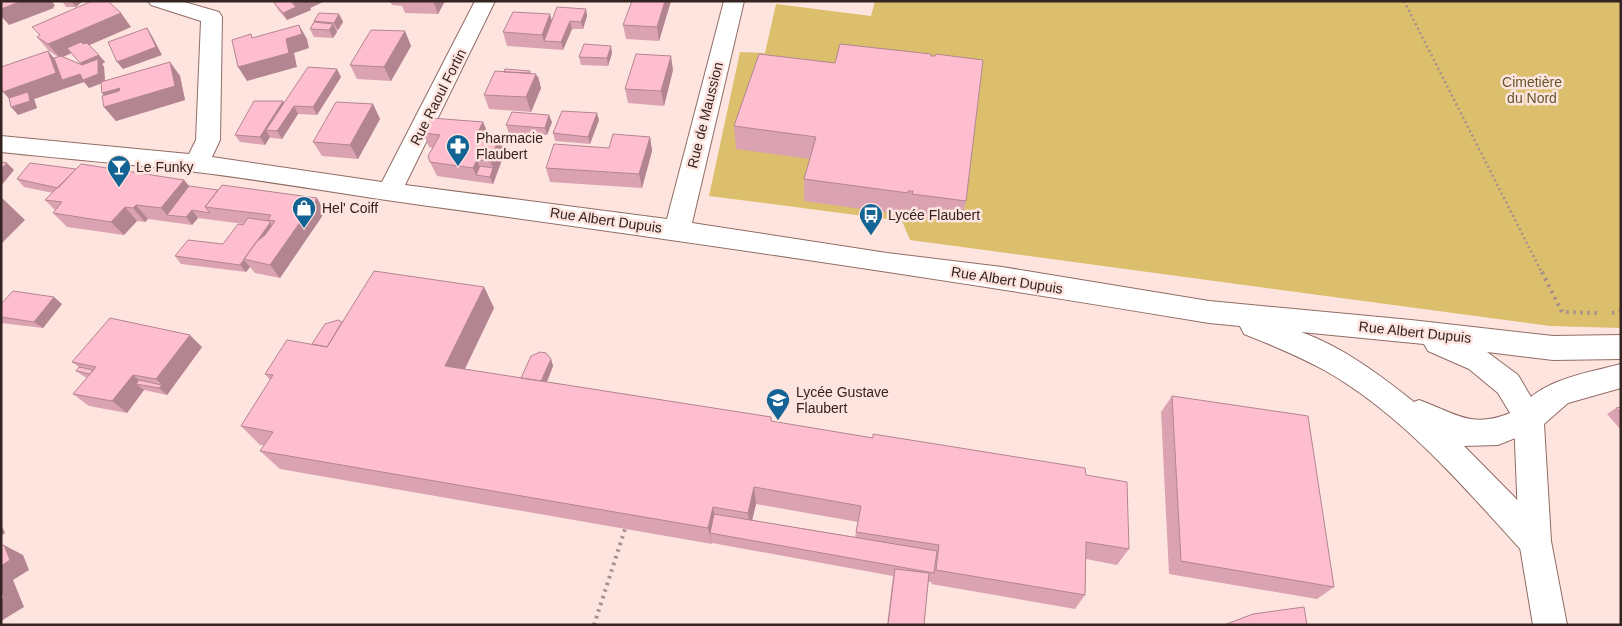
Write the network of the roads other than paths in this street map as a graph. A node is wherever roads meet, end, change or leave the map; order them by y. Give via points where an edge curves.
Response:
1 (158, 1) edge
2 (485, 1) edge
3 (734, 1) edge
4 (219, 9) edge
5 (1, 144) edge
6 (197, 163) junction
7 (389, 192) junction
8 (677, 230) junction
9 (1210, 312) junction
10 (1411, 331) junction
11 (1621, 347) edge
12 (1621, 376) edge
13 (1397, 403) junction
14 (1529, 419) junction
15 (1535, 541) junction
16 (1550, 625) edge

1 - 4 street
2 - 7 street, Rue Raoul Fortin
3 - 8 street, Rue de Maussion
4 - 6 street via 208,140
5 - 6 street, Rue Albert Dupuis
6 - 7 street, Rue Albert Dupuis
7 - 8 street, Rue Albert Dupuis
8 - 9 street, Rue Albert Dupuis
9 - 10 street, Rue Albert Dupuis
9 - 13 street, Rue Albert Dupuis via 1272,331 1325,355
10 - 11 street, Rue Albert Dupuis via 1553,348
10 - 14 street via 1479,361 1508,384
12 - 14 street, Rue Albert Dupuis via 1559,393
13 - 14 street, Rue Albert Dupuis via 1467,434 1498,432
13 - 15 street, Rue Albert Dupuis via 1442,443
14 - 15 street
15 - 16 street

